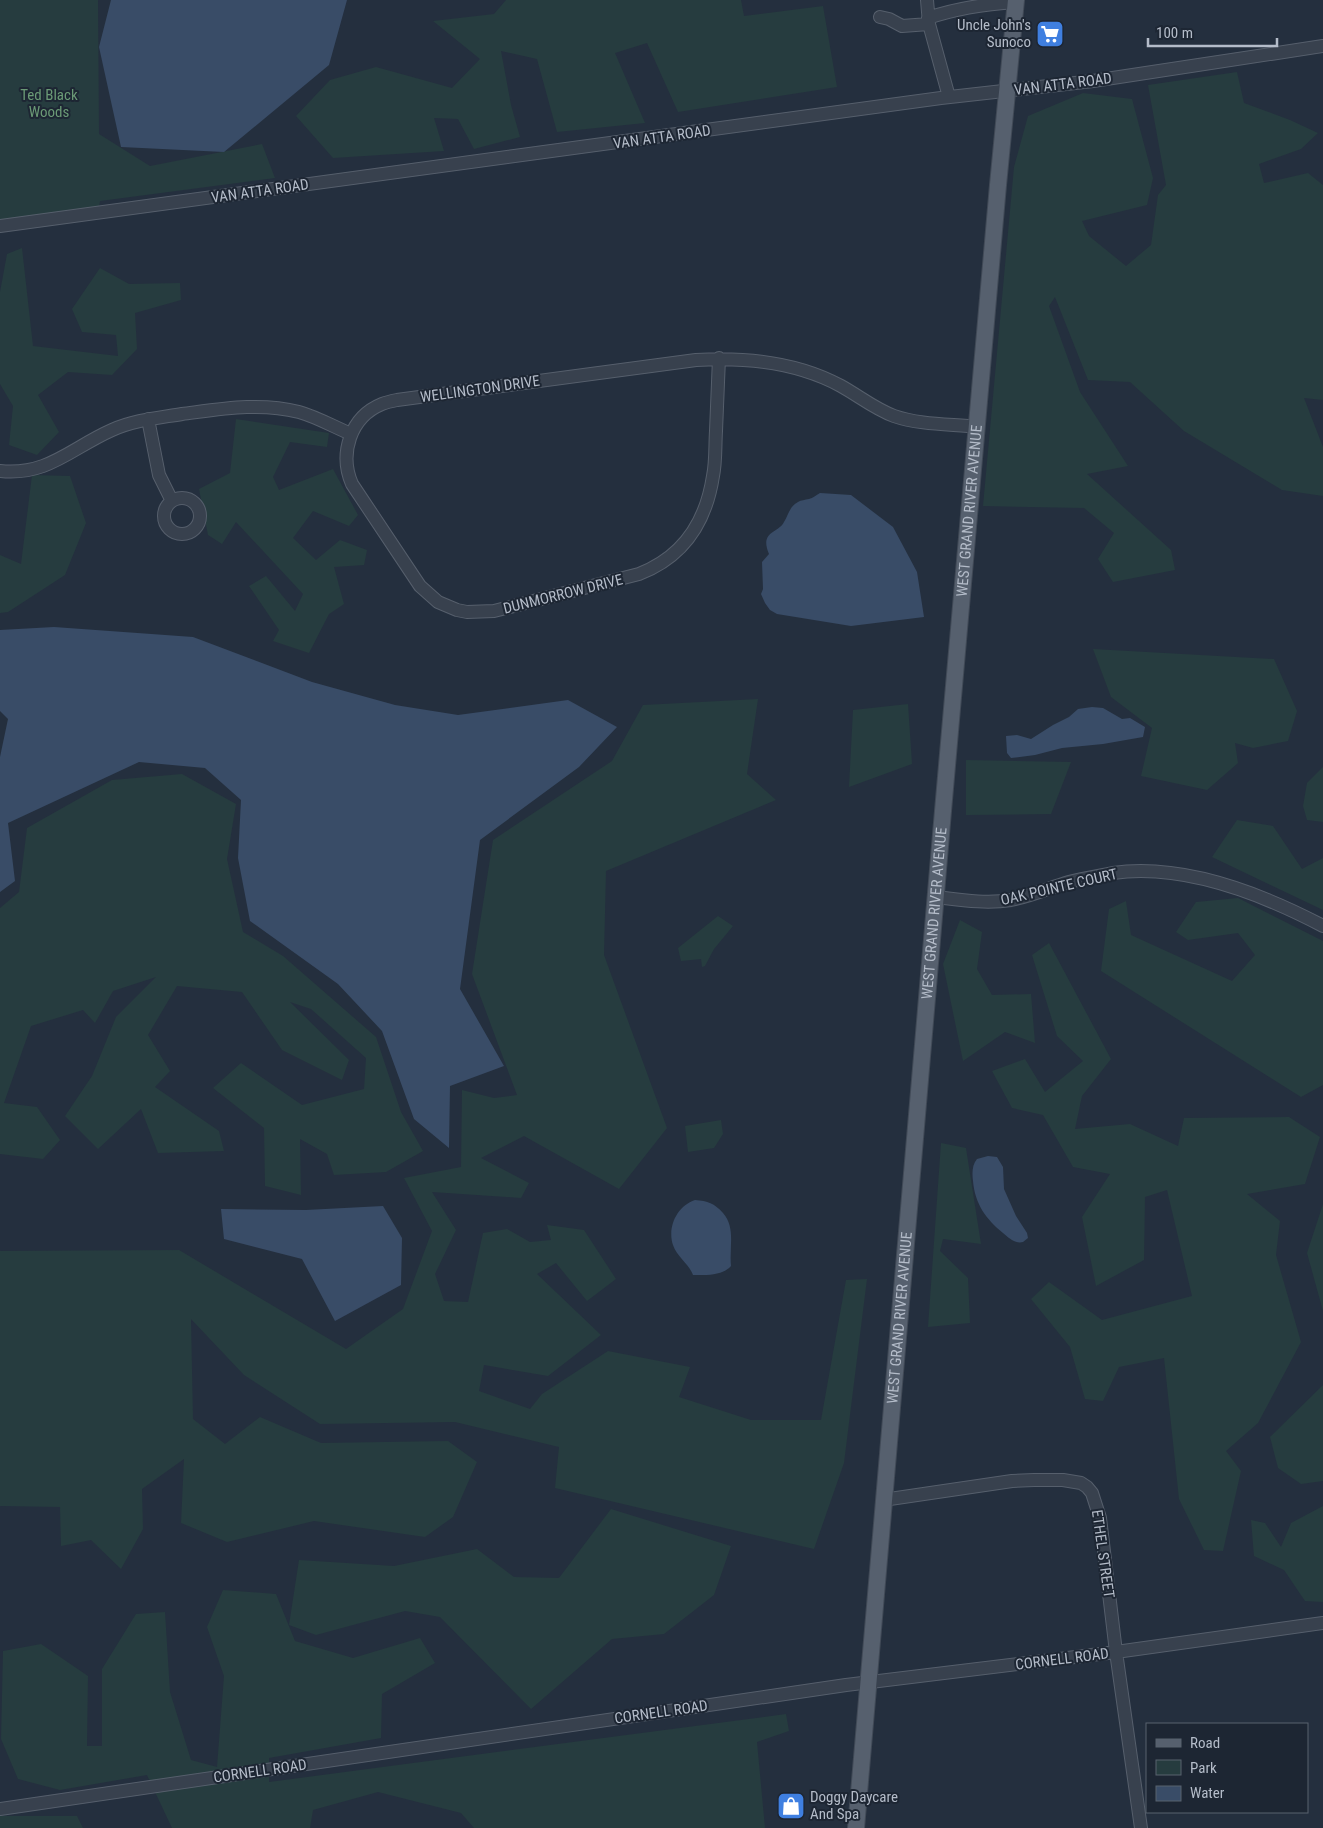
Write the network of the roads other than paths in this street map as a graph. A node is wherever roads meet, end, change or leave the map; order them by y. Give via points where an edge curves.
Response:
1 (927, 0) edge
2 (1016, 1) edge
3 (880, 17) dead end
4 (929, 21) junction
5 (1323, 46) edge
6 (1008, 91) junction
7 (949, 97) junction
8 (0, 226) edge
9 (718, 358) junction
10 (148, 419) junction
11 (978, 427) junction
12 (351, 434) junction
13 (0, 471) edge
14 (172, 501) dead end
15 (936, 897) junction
16 (1323, 926) edge
17 (883, 1500) junction
18 (1323, 1623) edge
19 (1116, 1652) junction
20 (868, 1683) junction
21 (0, 1809) edge
22 (856, 1828) edge
23 (1141, 1828) edge

1 - 4 street
2 - 4 street via 953,10
2 - 6 main road, WEST GRAND RIVER AVENUE
3 - 4 street via 902,26
4 - 7 street
5 - 6 street, VAN ATTA ROAD
6 - 7 street, VAN ATTA ROAD
6 - 11 main road, WEST GRAND RIVER AVENUE
7 - 8 street, VAN ATTA ROAD
9 - 11 street, WELLINGTON DRIVE via 771,362 804,371 835,383 878,409 904,419
9 - 12 street, WELLINGTON DRIVE via 398,400 368,412
9 - 12 street, DUNMORROW DRIVE via 714,475 705,510 681,546 668,558 639,574 494,612 457,610 438,602 420,586 352,484 346,460
10 - 12 street via 268,406 300,412
10 - 13 street via 114,428 44,467
10 - 14 street via 159,475
11 - 15 main road, WEST GRAND RIVER AVENUE
15 - 16 street, OAK POINTE COURT via 972,902 1000,901 1024,897 1072,881 1115,873 1152,872 1222,883 1297,912
15 - 17 main road, WEST GRAND RIVER AVENUE
17 - 19 street, ETHEL STREET via 1012,1481 1081,1483 1092,1492 1100,1518
17 - 20 main road, WEST GRAND RIVER AVENUE
18 - 19 street, CORNELL ROAD
19 - 20 street, CORNELL ROAD
19 - 23 street, ETHEL STREET
20 - 21 street, CORNELL ROAD
20 - 22 main road, WEST GRAND RIVER AVENUE

